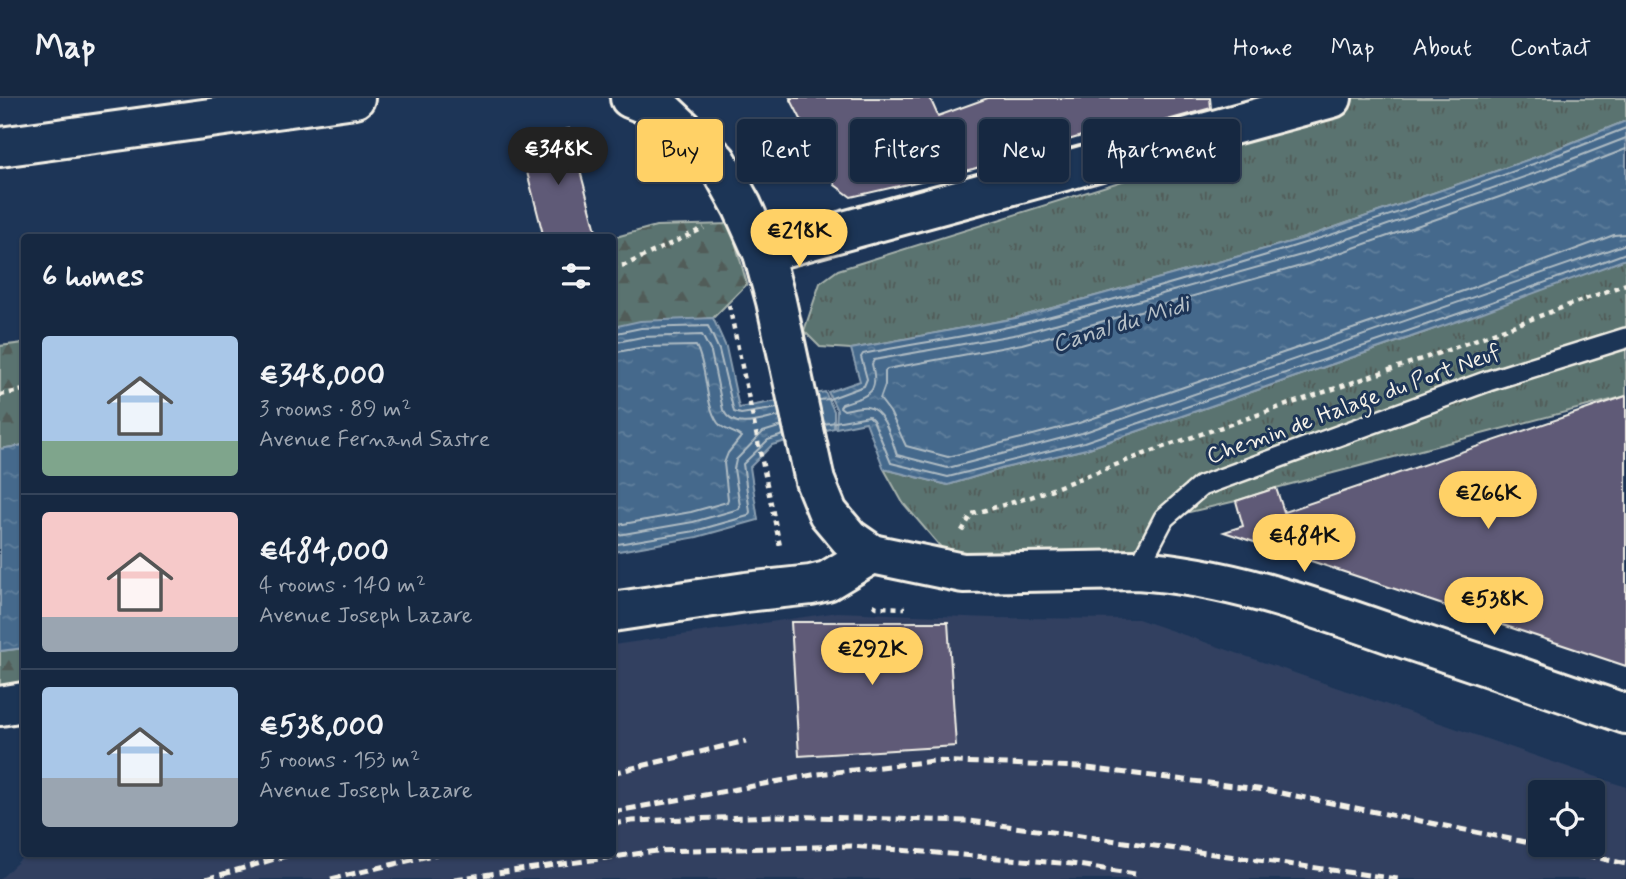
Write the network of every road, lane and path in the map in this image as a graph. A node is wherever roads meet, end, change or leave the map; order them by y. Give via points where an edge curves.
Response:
1 (355, 98) edge
2 (630, 98) edge
3 (1332, 98) edge
4 (670, 105) edge
5 (0, 147) edge
6 (712, 237) dead end
7 (763, 253) junction
8 (616, 266) edge
9 (1626, 284) edge
10 (730, 309) dead end
11 (1626, 338) edge
12 (21, 391) edge
13 (0, 395) edge
14 (780, 547) dead end
15 (872, 554) junction
16 (941, 569) junction
17 (1138, 570) junction
18 (616, 611) edge
19 (21, 702) edge
20 (0, 706) edge
21 (1626, 714) edge

1 - 5 main road
2 - 4 main road
3 - 7 main road
4 - 7 main road via 717,162
6 - 8 path via 707,227
7 - 15 main road via 815,481 828,513 849,538
9 - 16 path via 1031,497 972,514
10 - 14 path
11 - 17 lane, Chemin de Halage du Port Neuf via 1488,381 1201,486 1164,518
12 - 13 path
15 - 16 main road
15 - 18 main road via 811,585
16 - 17 main road via 963,573
17 - 21 main road via 1164,571 1259,592
19 - 20 main road

